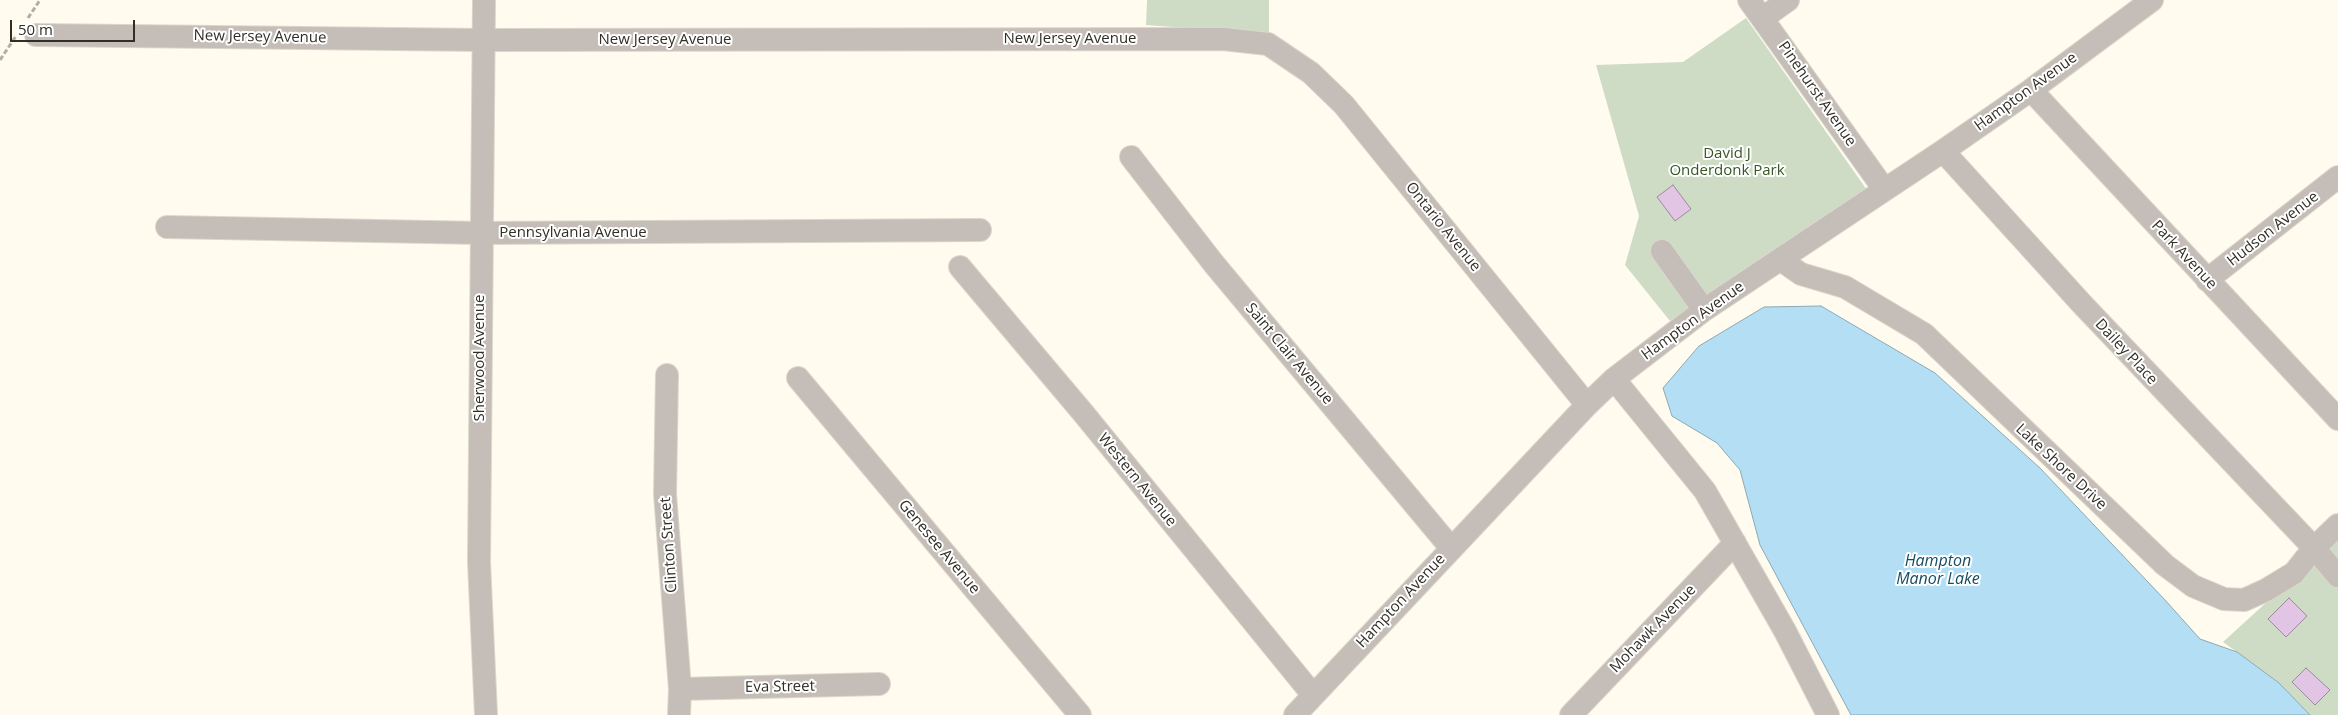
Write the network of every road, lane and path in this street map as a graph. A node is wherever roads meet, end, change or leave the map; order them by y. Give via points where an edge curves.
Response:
1 (484, 0) edge
2 (1749, 0) edge
3 (1788, 0) edge
4 (2152, 0) edge
5 (1763, 18) junction
6 (36, 35) dead end
7 (483, 40) junction
8 (1291, 58) joint
9 (2031, 90) junction
10 (1943, 151) junction
11 (1131, 156) dead end
12 (2338, 177) edge
13 (1884, 189) junction
14 (167, 227) dead end
15 (980, 230) dead end
16 (481, 233) junction
17 (1662, 251) dead end
18 (1781, 260) junction
19 (960, 267) dead end
20 (2208, 280) junction
21 (1704, 310) junction
22 (667, 375) dead end
23 (798, 378) dead end
24 (1614, 379) junction
25 (1587, 405) junction
26 (2338, 419) edge
27 (2338, 525) edge
28 (1735, 543) junction
29 (1451, 548) junction
30 (2314, 548) junction
31 (2338, 576) edge
32 (879, 684) dead end
33 (680, 689) junction
34 (1313, 695) junction
35 (486, 715) edge
36 (679, 715) edge
37 (1080, 715) edge
38 (1295, 715) edge
39 (1571, 715) edge
40 (1828, 715) edge

1 - 7 street, Sherwood Avenue
2 - 5 street, Pinehurst Avenue
3 - 5 street
4 - 9 street, Hampton Avenue
5 - 13 street, Pinehurst Avenue
6 - 7 street, New Jersey Avenue
7 - 8 street, New Jersey Avenue via 1223,39 1268,44
7 - 16 street, Sherwood Avenue
8 - 25 street, Ontario Avenue via 1344,106
9 - 10 street, Hampton Avenue
9 - 20 street, Park Avenue
10 - 13 street, Hampton Avenue
10 - 30 street, Dailey Place via 2082,304
11 - 29 street, Saint Clair Avenue via 1214,264
12 - 20 street, Hudson Avenue
13 - 18 street, Hampton Avenue
14 - 16 street, Pennsylvania Avenue
15 - 16 street, Pennsylvania Avenue
16 - 35 street, Sherwood Avenue via 479,562
17 - 21 street
18 - 21 street, Hampton Avenue
18 - 30 street, Lake Shore Drive via 1801,274 1845,287 1924,334 2165,565 2192,586 2224,598 2244,600 2294,573
19 - 34 street, Western Avenue
20 - 26 street, Park Avenue
21 - 24 street, Hampton Avenue
22 - 33 street, Clinton Street via 665,494
23 - 37 street, Genesee Avenue
24 - 25 street, Hampton Avenue
24 - 28 street via 1705,491
25 - 29 street, Hampton Avenue
27 - 30 street, Lake Shore Drive
28 - 39 street, Mohawk Avenue
28 - 40 street
29 - 34 street, Hampton Avenue
30 - 31 street, Dailey Place
32 - 33 street, Eva Street
33 - 36 street, Clinton Street
34 - 38 street, Hampton Avenue

